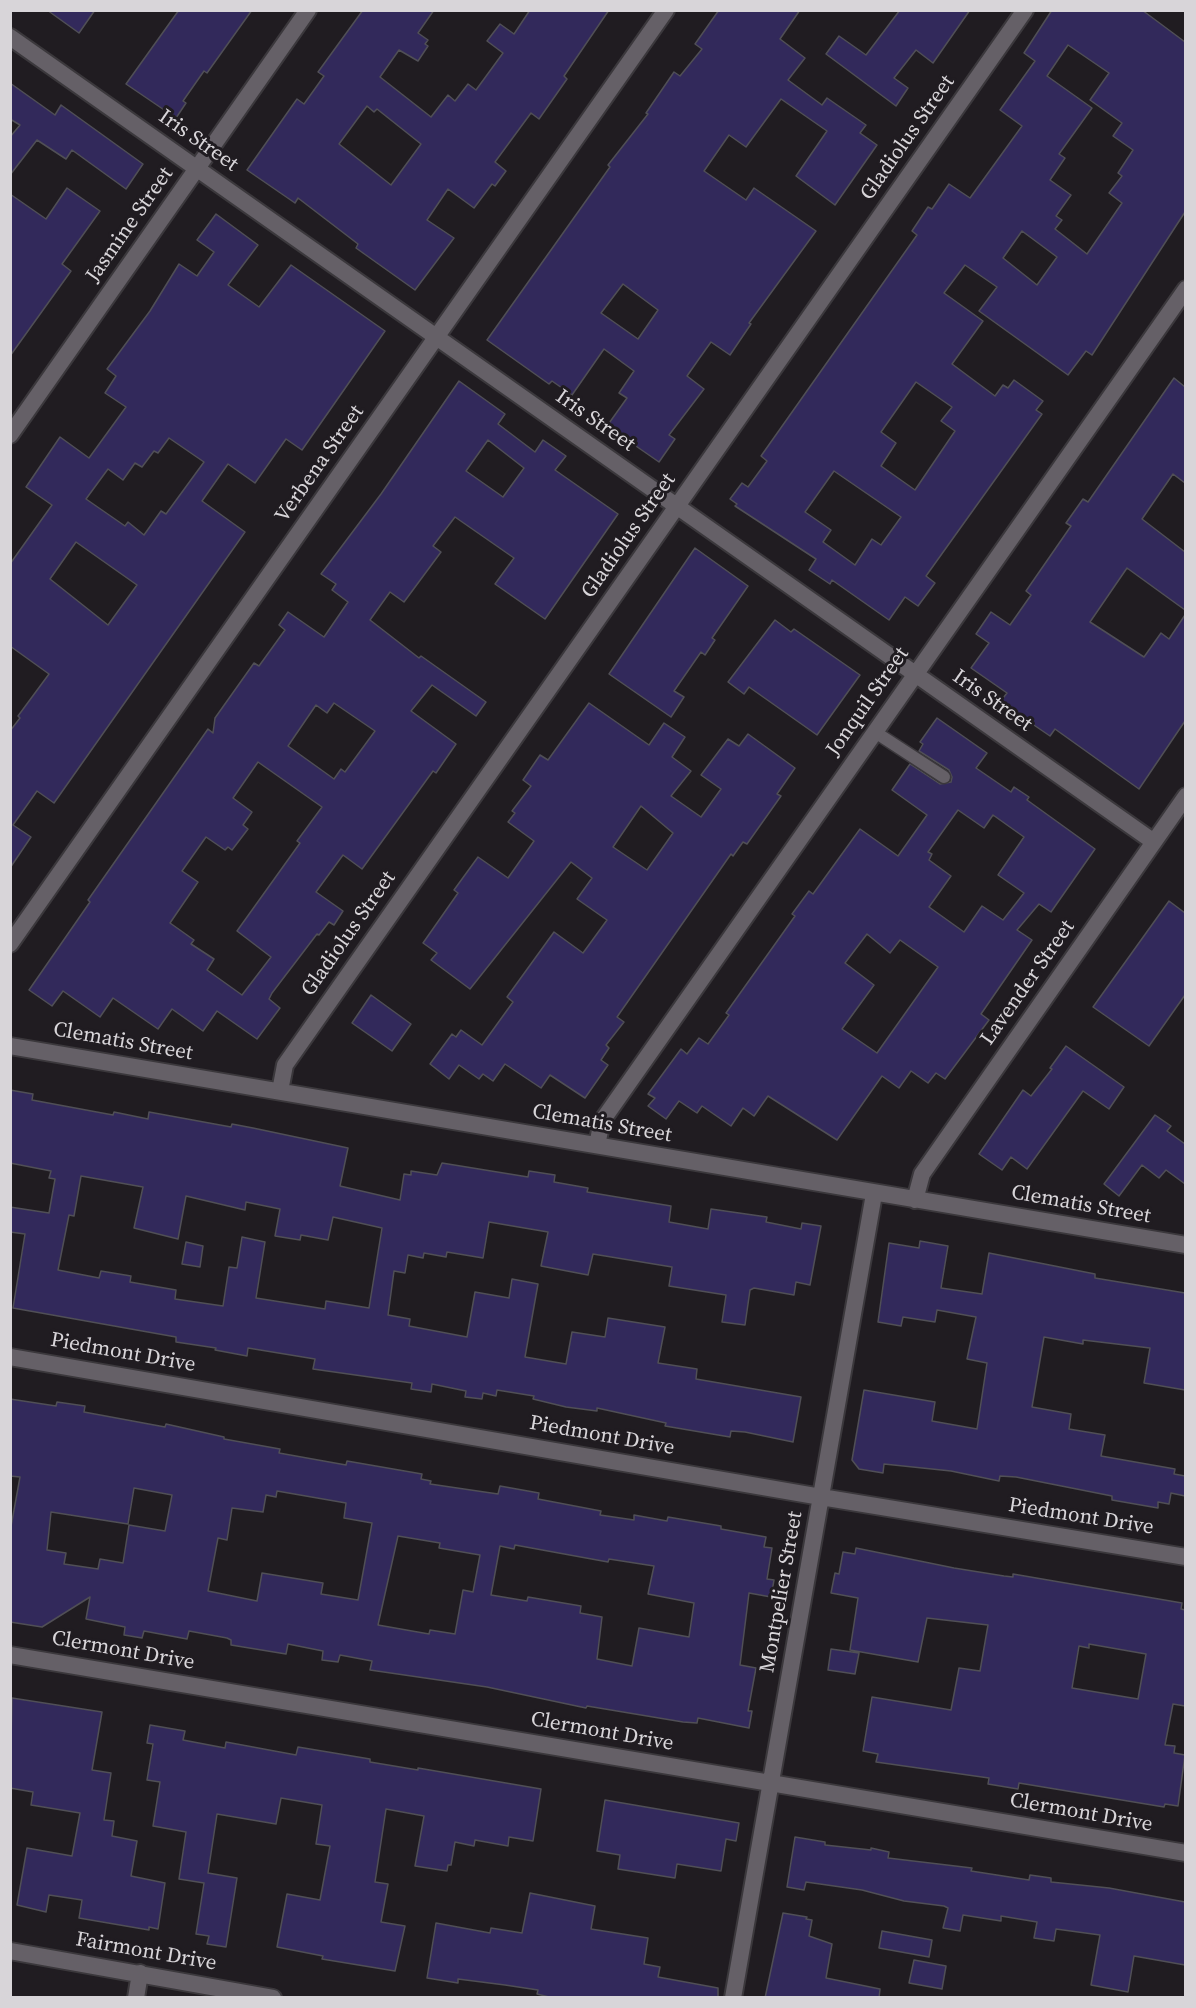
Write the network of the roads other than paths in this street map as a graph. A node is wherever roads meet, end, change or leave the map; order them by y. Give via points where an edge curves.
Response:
1 (308, 10) edge
2 (666, 10) edge
3 (1025, 10) edge
4 (10, 36) edge
5 (197, 168) junction
6 (1185, 289) edge
7 (437, 337) junction
8 (10, 435) edge
9 (677, 506) junction
10 (915, 674) junction
11 (875, 732) junction
12 (944, 777) dead end
13 (1185, 796) edge
14 (1154, 842) junction
15 (10, 944) edge
16 (10, 1046) edge
17 (280, 1091) junction
18 (597, 1145) junction
19 (874, 1194) junction
20 (915, 1200) junction
21 (1185, 1245) edge
22 (10, 1357) edge
23 (821, 1497) junction
24 (1185, 1557) edge
25 (10, 1655) edge
26 (771, 1783) junction
27 (1185, 1853) edge
28 (10, 1951) edge
29 (140, 1973) junction
30 (136, 1998) edge
31 (273, 1998) edge
32 (733, 1998) edge

1 - 5 street, Jasmine Street
2 - 7 street, Verbena Street
3 - 9 street, Gladiolus Street
4 - 5 street, Iris Street
5 - 7 street, Iris Street
5 - 8 street, Jasmine Street
6 - 10 street, Jonquil Street
7 - 9 street, Iris Street
7 - 15 street, Verbena Street
9 - 10 street, Iris Street
9 - 17 street, Gladiolus Street via 285,1065
10 - 11 street, Jonquil Street
10 - 14 street, Iris Street
11 - 12 lane
11 - 18 street, Jonquil Street via 602,1121
13 - 14 street, Lavender Street
14 - 20 street, Lavender Street via 922,1174
16 - 17 street, Clematis Street
17 - 18 street, Clematis Street
18 - 19 street, Clematis Street
19 - 20 street, Clematis Street
19 - 23 street, Montpelier Street
20 - 21 street, Clematis Street
22 - 23 street, Piedmont Drive
23 - 24 street, Piedmont Drive
23 - 26 street, Montpelier Street
25 - 26 street, Clermont Drive
26 - 27 street, Clermont Drive
26 - 32 street, Montpelier Street
28 - 29 street, Fairmont Drive
29 - 30 street
29 - 31 street, Fairmont Drive

